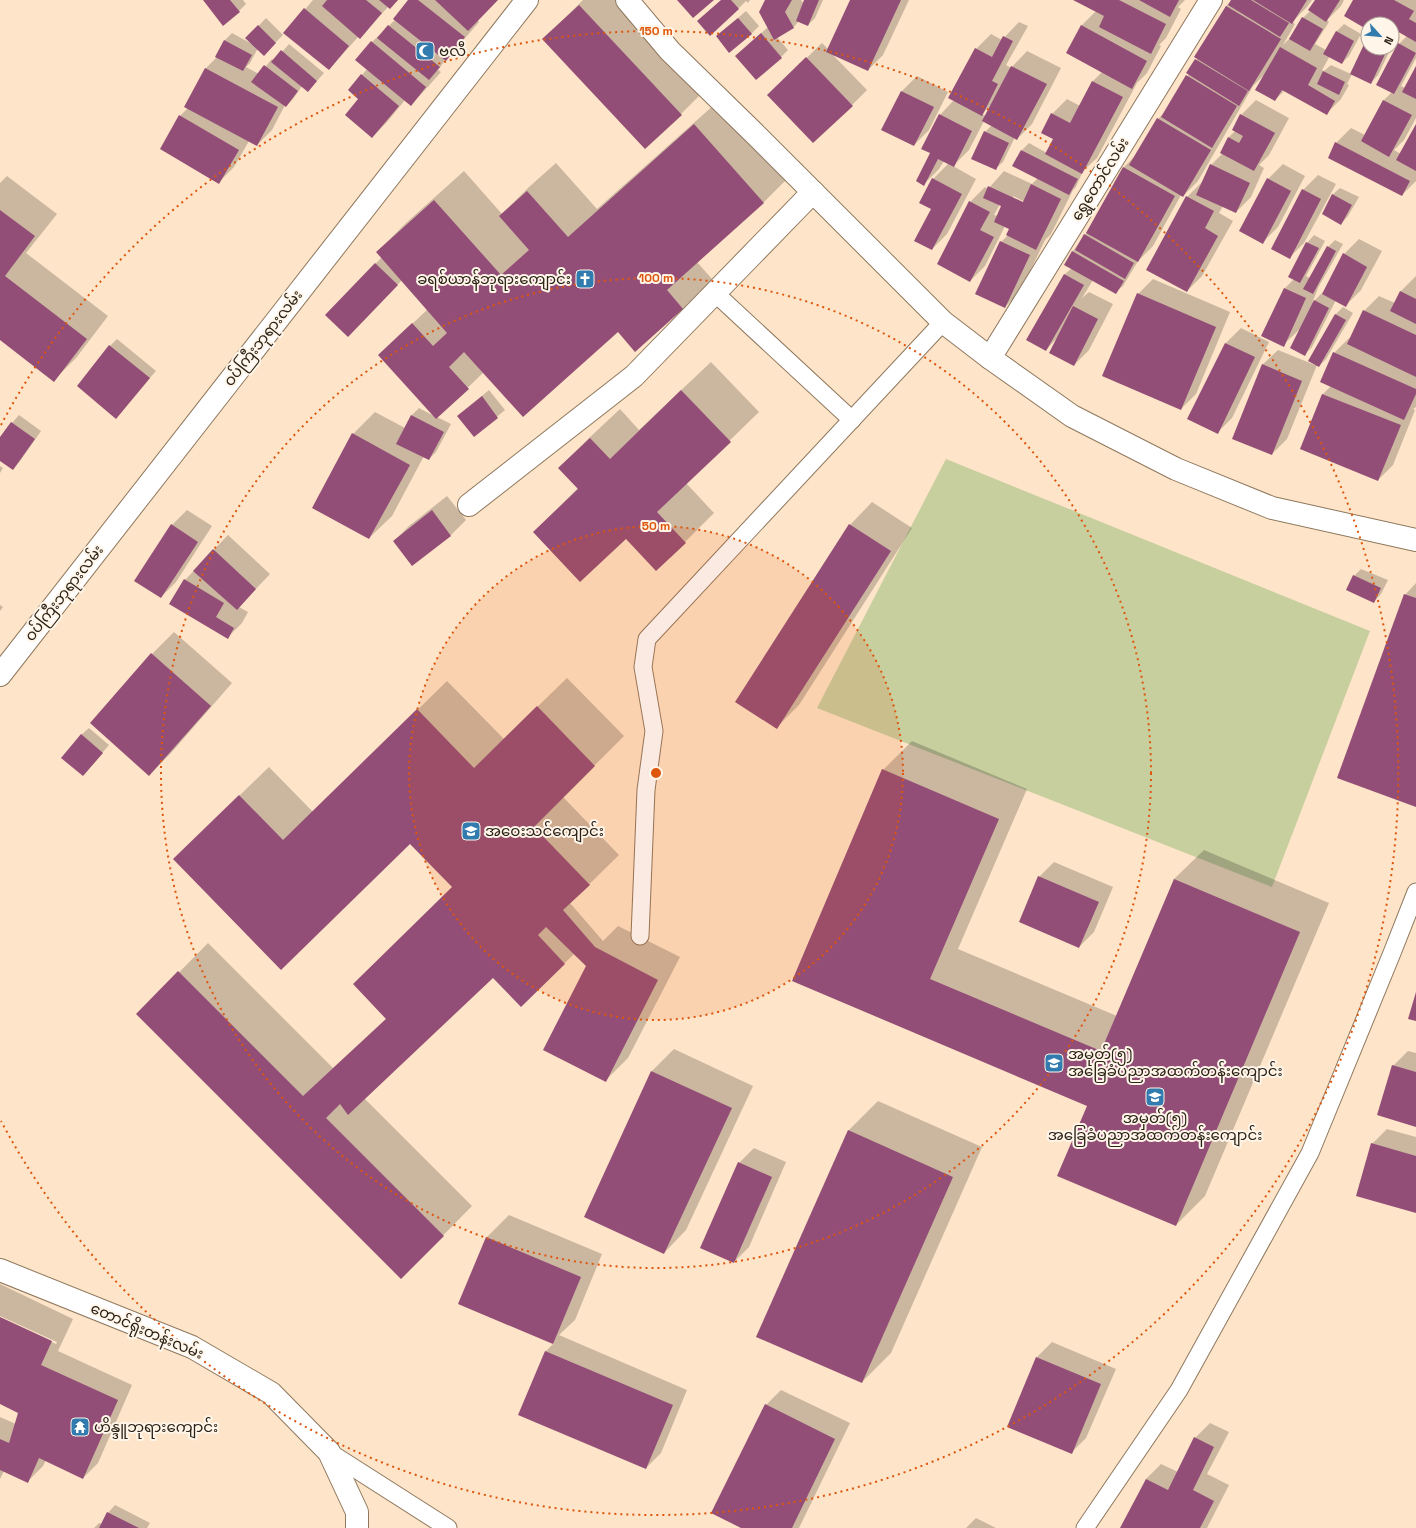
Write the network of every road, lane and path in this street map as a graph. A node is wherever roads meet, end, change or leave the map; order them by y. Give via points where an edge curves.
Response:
1 (527, 0) edge
2 (627, 0) edge
3 (1211, 0) edge
4 (813, 192) junction
5 (715, 293) junction
6 (943, 322) junction
7 (990, 358) junction
8 (852, 420) junction
9 (469, 505) dead end
10 (1416, 540) edge
11 (0, 675) edge
12 (1416, 892) edge
13 (640, 936) dead end
14 (0, 1270) edge
15 (329, 1452) junction
16 (357, 1528) edge
17 (448, 1528) edge
18 (1085, 1528) edge

1 - 11 street, ဝပ်ကြီးဘုရားလမ်း
2 - 4 street via 670,51
3 - 7 street, ရွှေတောင်လမ်း
4 - 5 street
4 - 6 street
5 - 8 lane
5 - 9 street via 634,376
6 - 7 street
6 - 8 lane
7 - 10 street via 1072,416 1176,469 1272,508
8 - 13 lane via 647,639 643,667 654,732 646,790
12 - 18 lane via 1310,1153 1178,1390
14 - 15 street, တောင်ရိုးတန်းလမ်း via 192,1347 271,1394
15 - 16 street, တောင်ရိုးတန်းလမ်း via 357,1512
15 - 17 lane

